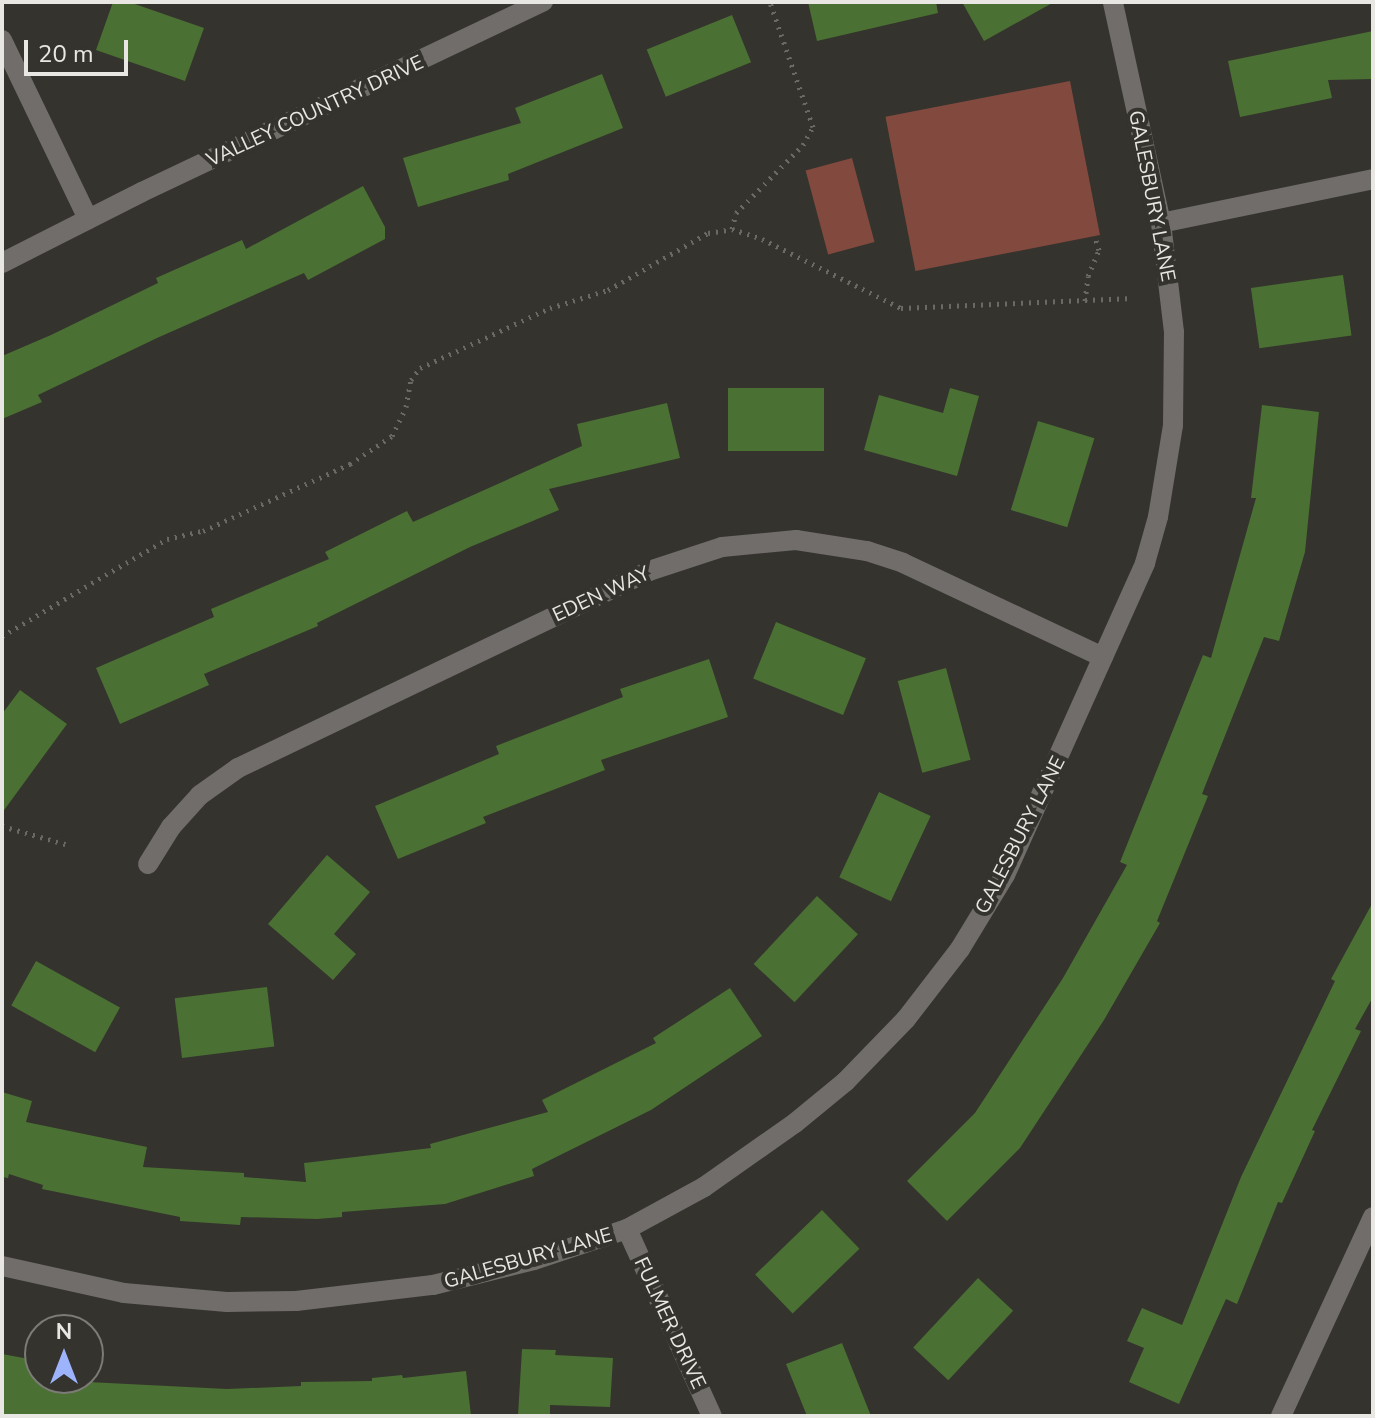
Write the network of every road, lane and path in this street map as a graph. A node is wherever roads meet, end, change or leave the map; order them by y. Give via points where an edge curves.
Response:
1 (543, 2) edge
2 (770, 2) edge
3 (1113, 2) edge
4 (506, 10) edge
5 (2, 40) edge
6 (1373, 179) edge
7 (88, 219) junction
8 (1161, 223) junction
9 (732, 229) junction
10 (1095, 237) dead end
11 (2, 263) edge
12 (1133, 298) dead end
13 (1085, 301) junction
14 (2, 636) edge
15 (1103, 657) junction
16 (2, 826) edge
17 (65, 844) dead end
18 (148, 864) dead end
19 (1373, 1217) edge
20 (627, 1229) junction
21 (2, 1266) edge
22 (712, 1416) edge
23 (1281, 1416) edge

1 - 4 street, VALLEY COUNTRY DRIVE
2 - 9 path via 813,127 795,154 736,213
3 - 8 street, GALESBURY LANE
4 - 7 street, VALLEY COUNTRY DRIVE
5 - 7 street
6 - 8 street
7 - 11 street, VALLEY COUNTRY DRIVE
8 - 15 street, GALESBURY LANE via 1174,332 1167,472 1145,563
9 - 13 path via 901,308
9 - 14 path via 708,233 608,290 550,308 420,368 392,436 350,464 203,531 167,539
10 - 13 path via 1099,250
12 - 13 path
15 - 18 street, EDEN WAY via 867,551 796,540 722,547 649,571 238,768 200,795
15 - 20 street, GALESBURY LANE via 1005,875 960,949 906,1019 845,1082 777,1138 704,1187
16 - 17 path
19 - 23 street
20 - 21 street, GALESBURY LANE via 433,1285 296,1301 227,1302 124,1293
20 - 22 street, FULMER DRIVE

